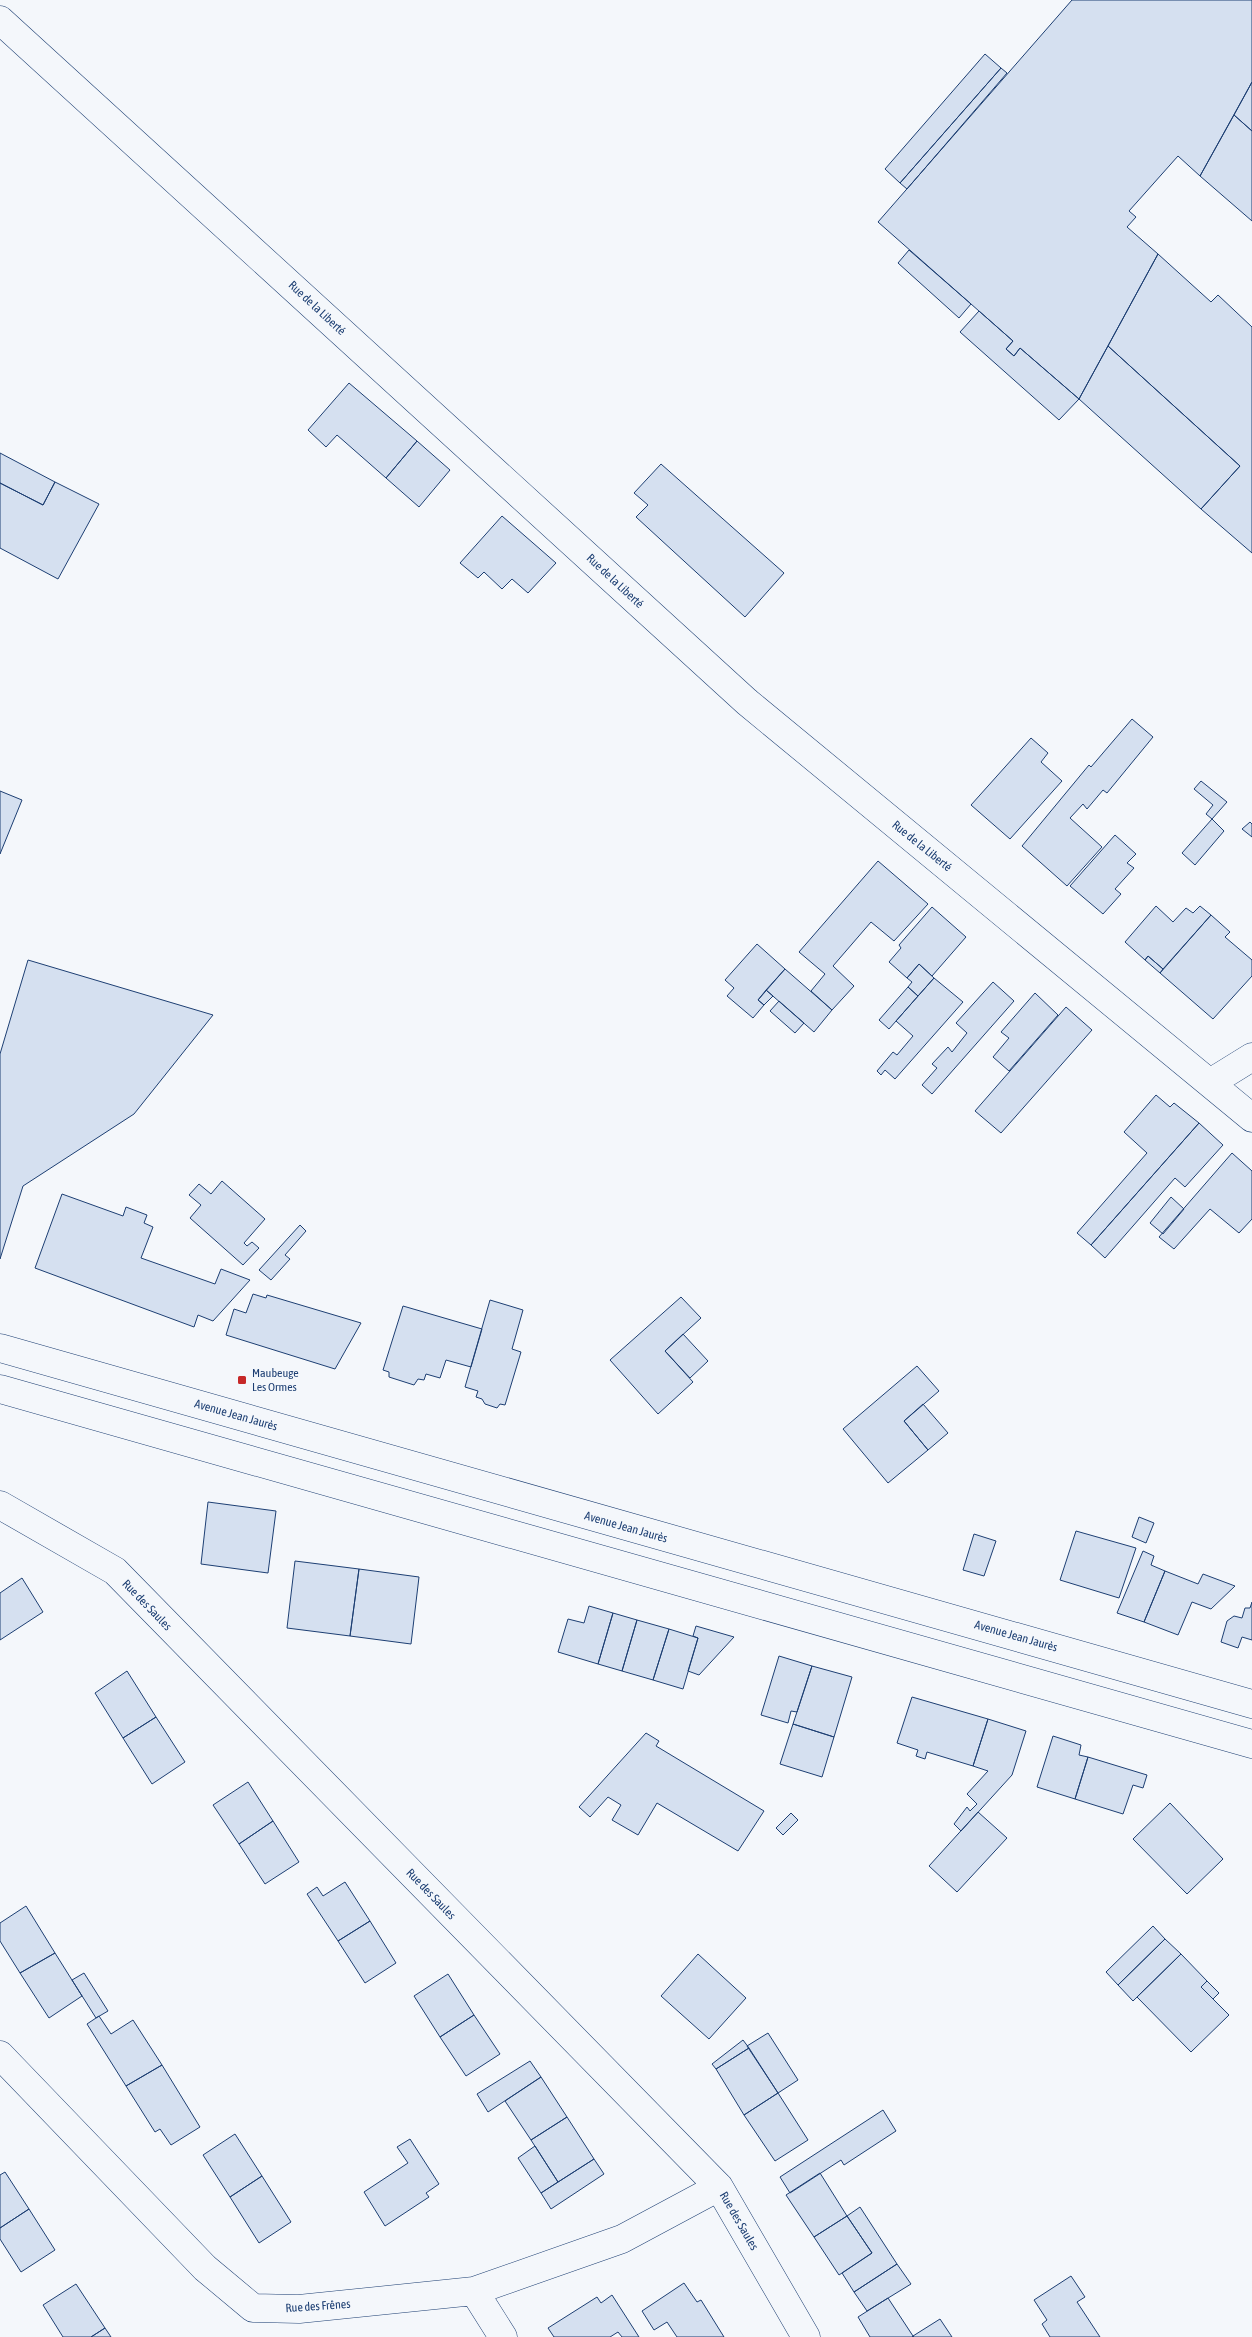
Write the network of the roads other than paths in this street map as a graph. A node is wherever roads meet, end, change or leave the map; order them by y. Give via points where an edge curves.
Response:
1 (0, 20) edge
2 (1252, 1057) edge
3 (1210, 1083) junction
4 (1252, 1118) edge
5 (0, 1348) edge
6 (0, 1390) edge
7 (0, 1505) edge
8 (1252, 1704) edge
9 (1252, 1744) edge
10 (0, 2054) edge
11 (719, 2187) junction
12 (474, 2291) junction
13 (502, 2337) edge
14 (806, 2337) edge

1 - 3 street, Rue de la Liberté via 747,702
2 - 3 street
3 - 4 street, Rue de la Liberté
5 - 8 street, Avenue Jean Jaurès
6 - 9 street
7 - 11 street, Rue des Saules via 115,1571
10 - 12 street, Rue des Frênes via 205,2268 253,2308 299,2309
11 - 12 street, Rue des Frênes via 622,2239
11 - 14 street, Rue des Saules
12 - 13 street

